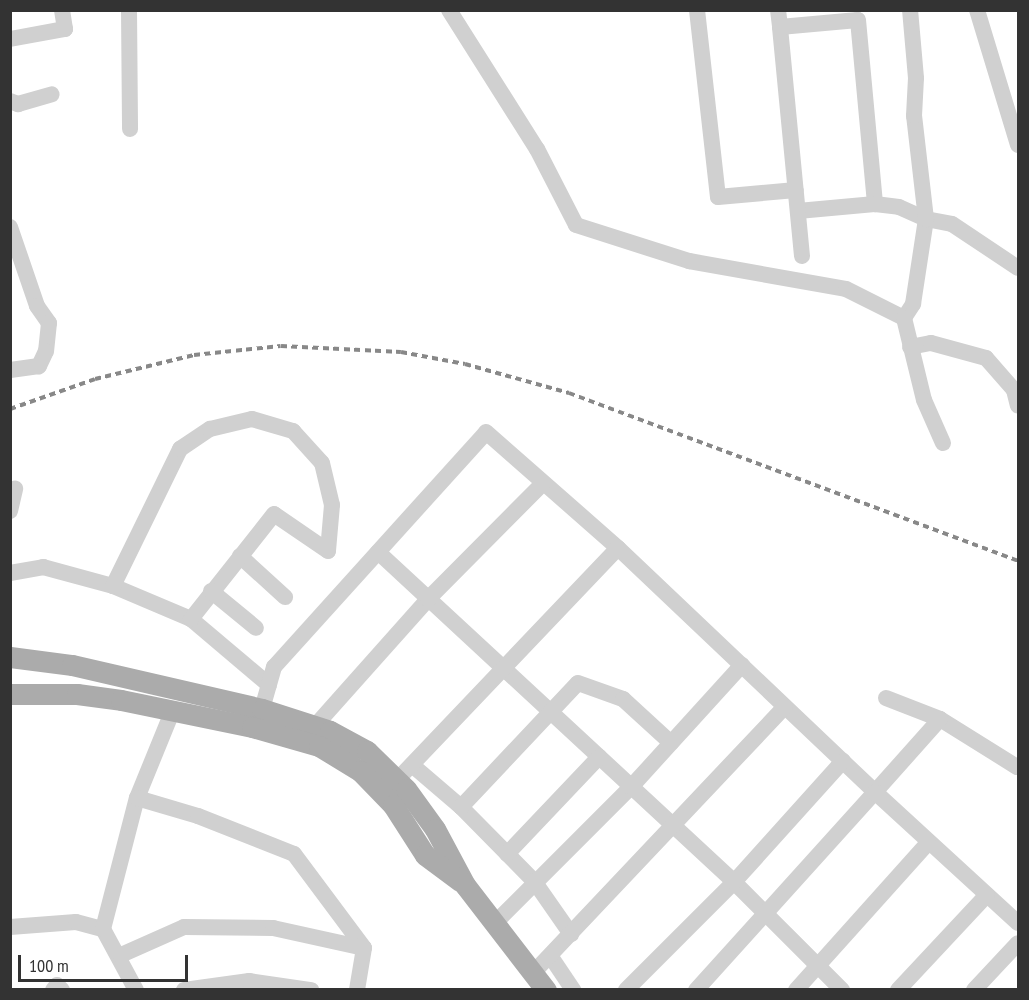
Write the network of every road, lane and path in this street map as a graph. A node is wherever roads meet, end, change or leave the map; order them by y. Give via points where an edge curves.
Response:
1 (62, 10) edge
2 (129, 10) edge
3 (449, 10) edge
4 (697, 10) edge
5 (910, 10) edge
6 (977, 10) edge
7 (858, 15) edge
8 (779, 19) edge
9 (10, 39) edge
10 (52, 94) dead end
11 (10, 101) edge
12 (130, 129) dead end
13 (1018, 145) edge
14 (796, 190) junction
15 (875, 204) junction
16 (798, 211) junction
17 (926, 219) junction
18 (10, 227) edge
19 (802, 256) dead end
20 (1016, 262) edge
21 (904, 318) junction
22 (910, 347) junction
23 (10, 370) edge
24 (1018, 406) edge
25 (943, 442) dead end
26 (543, 483) junction
27 (15, 489) dead end
28 (10, 511) edge
29 (618, 548) junction
30 (378, 552) junction
31 (240, 556) junction
32 (10, 573) edge
33 (113, 586) junction
34 (211, 591) junction
35 (285, 597) dead end
36 (428, 599) junction
37 (191, 618) junction
38 (256, 628) dead end
39 (16, 654) edge
40 (742, 665) junction
41 (504, 669) junction
42 (269, 685) junction
43 (10, 694) edge
44 (886, 698) dead end
45 (785, 707) junction
46 (262, 709) junction
47 (173, 710) junction
48 (551, 713) junction
49 (940, 719) junction
50 (315, 726) junction
51 (671, 743) junction
52 (599, 757) junction
53 (843, 761) junction
54 (1017, 767) edge
55 (404, 773) junction
56 (631, 786) junction
57 (875, 792) junction
58 (137, 798) junction
59 (461, 807) junction
60 (673, 826) junction
61 (928, 843) junction
62 (507, 854) junction
63 (534, 881) junction
64 (734, 882) junction
65 (465, 885) junction
66 (987, 895) junction
67 (766, 913) junction
68 (496, 922) junction
69 (1018, 923) edge
70 (10, 927) edge
71 (103, 929) junction
72 (571, 934) junction
73 (1018, 943) edge
74 (364, 948) junction
75 (121, 955) junction
76 (551, 957) junction
77 (817, 966) junction
78 (540, 981) edge
79 (53, 990) edge
80 (62, 990) edge
81 (136, 990) edge
82 (183, 990) edge
83 (310, 990) edge
84 (357, 990) edge
85 (573, 990) edge
86 (626, 990) edge
87 (696, 990) edge
88 (796, 990) edge
89 (842, 990) edge
90 (898, 990) edge
91 (974, 990) edge

1 - 9 street via 65,29
2 - 12 street
3 - 21 street via 537,149 576,225 689,261 846,289
4 - 14 street via 717,197
5 - 17 street via 916,78 914,116
6 - 13 street
7 - 8 street
7 - 15 street
8 - 14 street
10 - 11 street via 18,104
14 - 16 street
15 - 16 street
15 - 17 street via 899,207
16 - 19 street
17 - 20 street via 952,224
17 - 21 street via 913,304
18 - 23 street via 37,306 50,323 46,351 39,366
21 - 22 street
22 - 24 street via 931,343 986,358 1014,390
22 - 25 street via 924,400
26 - 29 street
26 - 30 street via 486,432
26 - 36 street
27 - 28 street
29 - 40 street
29 - 41 street
30 - 36 street
30 - 42 street via 274,667
31 - 33 street via 274,514 328,551 332,505 322,463 294,430 252,419 210,429 180,450
31 - 34 street
31 - 35 street
32 - 33 street via 43,567
33 - 37 street
34 - 37 street
34 - 38 street
36 - 41 street
36 - 50 street
37 - 42 street
39 - 46 main road
40 - 45 street
40 - 51 street
41 - 48 street
41 - 55 street
42 - 46 street
43 - 47 main road via 77,694
44 - 49 street
45 - 53 street
45 - 60 street
46 - 50 main road
47 - 58 street
47 - 65 main road via 252,727 327,751 360,771 393,805 425,855
48 - 51 street via 582,682 623,699
48 - 52 street
48 - 59 street
49 - 54 street
49 - 57 street
50 - 55 main road
51 - 56 street
52 - 56 street
52 - 62 street
53 - 57 street
53 - 64 street
55 - 59 street
55 - 65 main road
56 - 60 street
56 - 63 street
57 - 61 street
57 - 67 street
58 - 71 street
58 - 74 street via 198,816 294,854
59 - 62 street
60 - 64 street
60 - 72 street
61 - 66 street
61 - 77 street
62 - 63 street
63 - 68 street
63 - 72 street
64 - 67 street
64 - 86 street
65 - 68 main road
66 - 69 street
66 - 90 street
67 - 77 street
67 - 87 street
68 - 78 main road
70 - 71 street via 76,922
71 - 75 street
72 - 76 street
73 - 91 street
74 - 75 street via 273,928 184,927
74 - 84 street
75 - 81 street
76 - 78 street
76 - 85 street
77 - 88 street
77 - 89 street
79 - 80 street via 57,985
82 - 83 street via 249,981

